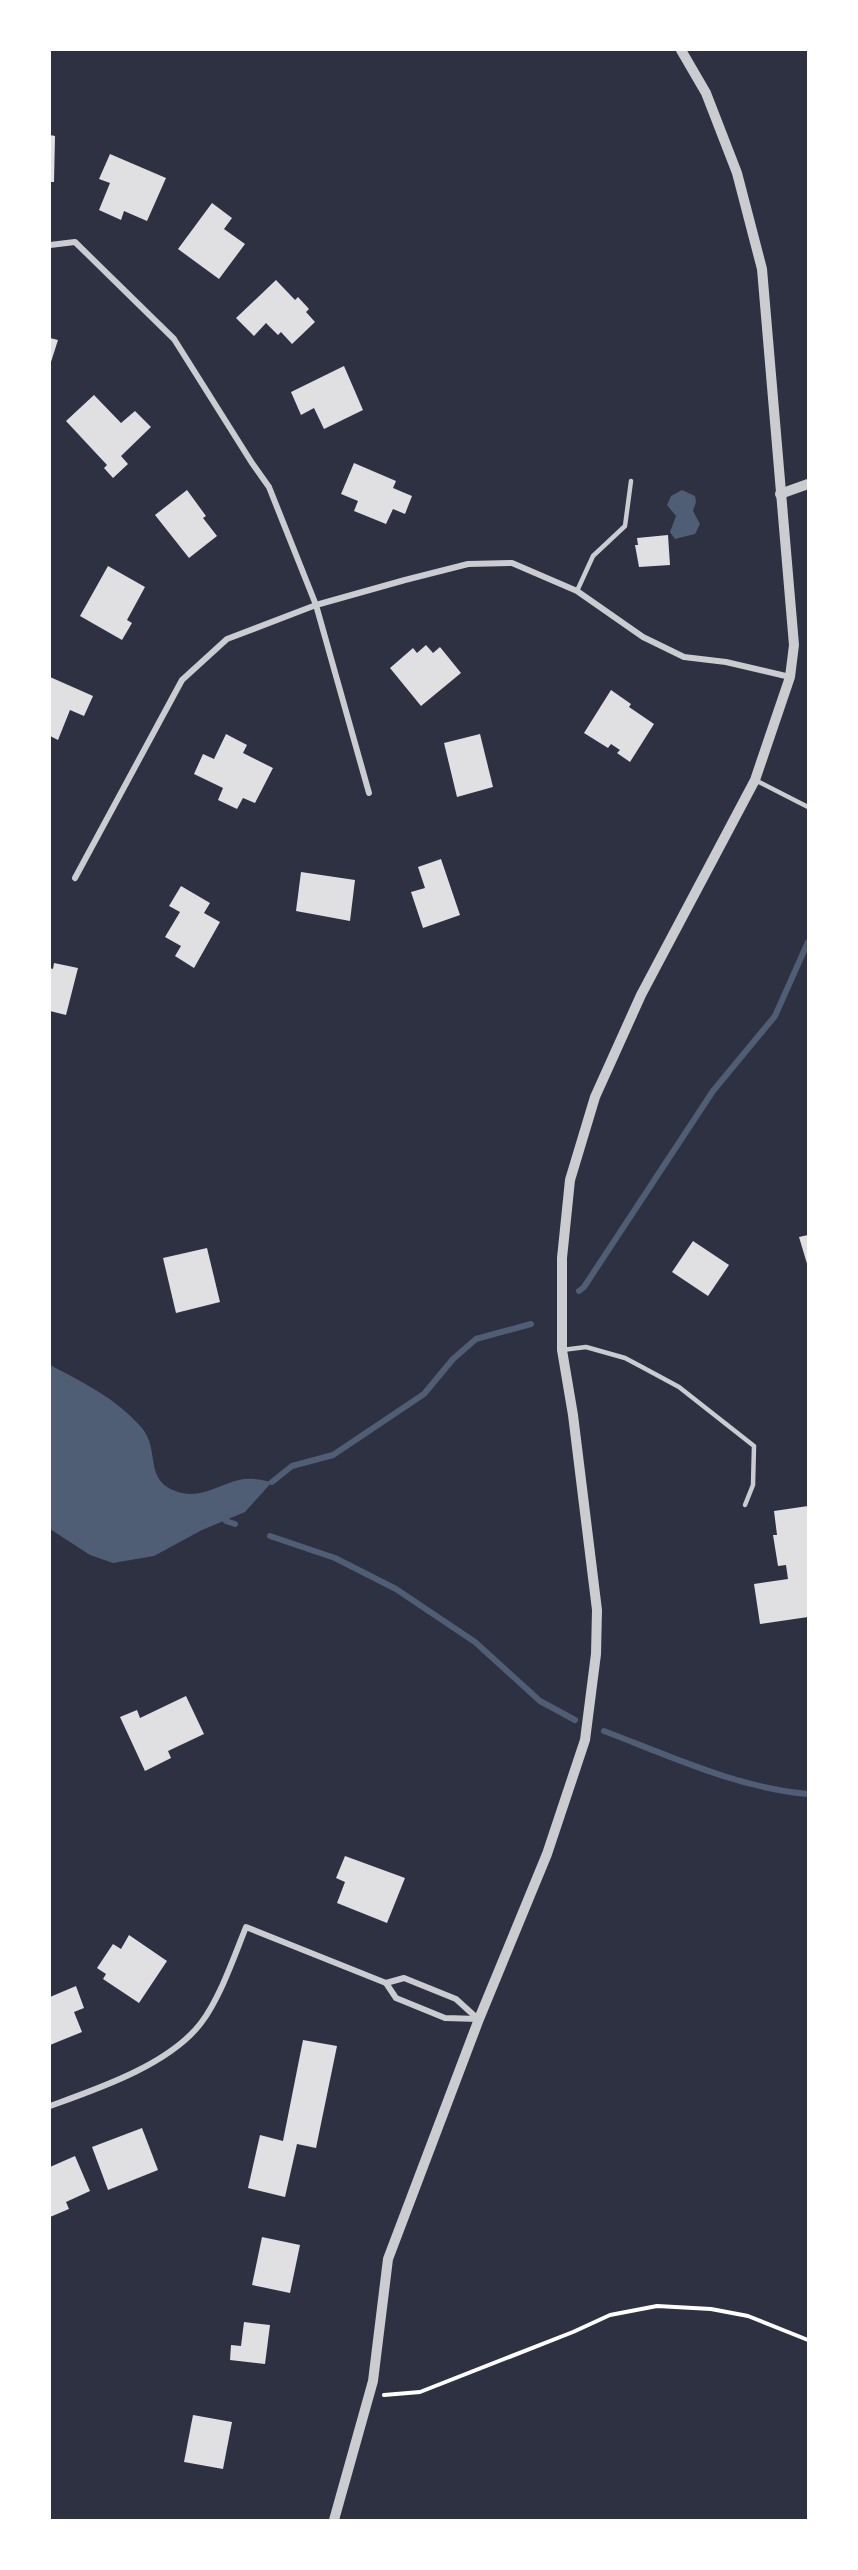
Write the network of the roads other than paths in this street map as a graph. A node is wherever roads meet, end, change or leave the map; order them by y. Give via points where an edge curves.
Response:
1 (681, 50) edge
2 (50, 245) edge
3 (631, 481) dead end
4 (808, 484) edge
5 (780, 494) junction
6 (577, 591) junction
7 (316, 605) junction
8 (790, 677) junction
9 (755, 780) junction
10 (369, 793) dead end
11 (808, 807) edge
12 (75, 878) dead end
13 (562, 1350) junction
14 (745, 1505) dead end
15 (386, 1983) junction
16 (479, 2019) junction
17 (50, 2106) edge
18 (334, 2520) edge

1 - 5 street via 705,93 737,173 762,269
2 - 7 street via 75,242 174,339 269,487
3 - 6 lane via 625,526 593,556
4 - 5 street
5 - 8 street via 794,645
6 - 7 street via 512,563 468,564
6 - 8 street via 644,637 684,657
7 - 10 street
7 - 12 street via 227,639 182,681
8 - 9 street
9 - 11 lane
9 - 13 street via 641,995 594,1096 570,1180 562,1258
13 - 14 lane via 586,1347 642,1366 679,1387 754,1446 753,1485
13 - 16 street via 597,1610 596,1654 585,1740 547,1854
15 - 16 street via 396,1998 445,2018
15 - 16 street via 404,1978 456,1999
15 - 17 street via 246,1928 225,1980 201,2024 163,2058
16 - 18 street via 388,2259 373,2381

